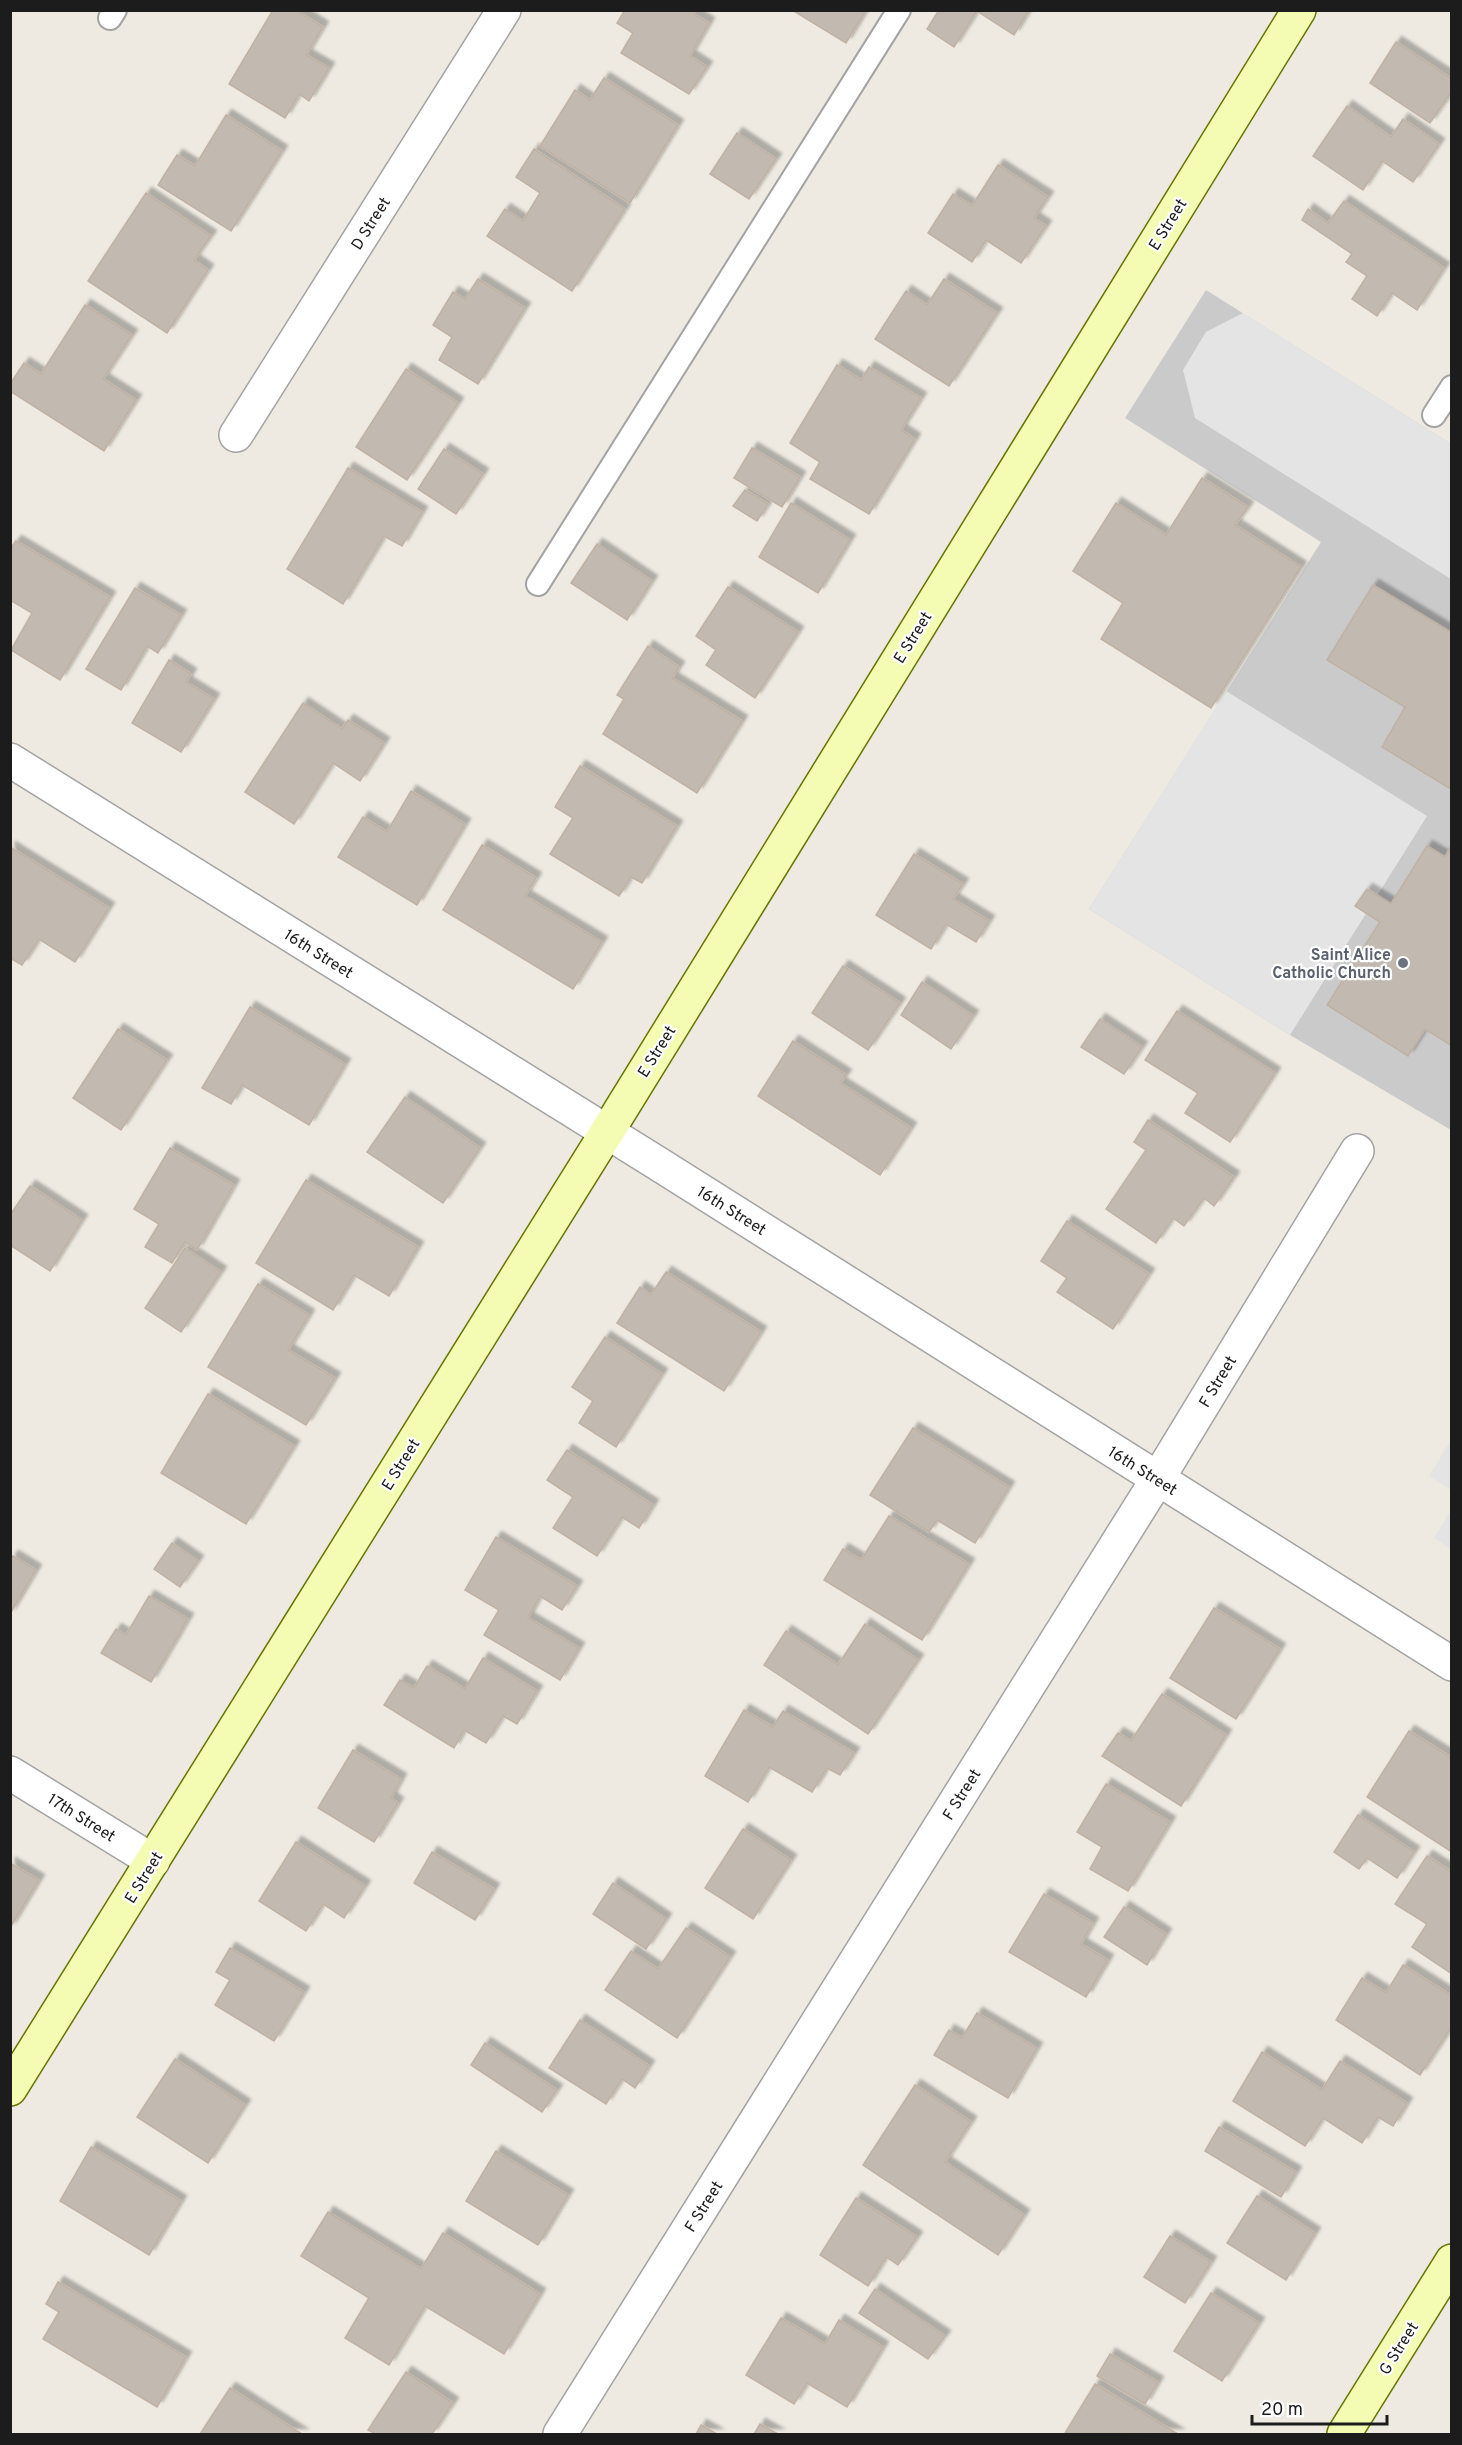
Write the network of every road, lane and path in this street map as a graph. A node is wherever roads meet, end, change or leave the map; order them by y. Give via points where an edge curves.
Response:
1 (504, 10) edge
2 (899, 10) edge
3 (1299, 10) edge
4 (1452, 387) edge
5 (1434, 415) dead end
6 (237, 435) dead end
7 (538, 584) dead end
8 (10, 760) edge
9 (607, 1132) junction
10 (1357, 1150) dead end
11 (1158, 1480) junction
12 (1452, 1664) edge
13 (10, 1773) edge
14 (153, 1861) junction
15 (10, 2089) edge
16 (1452, 2261) edge
17 (560, 2434) edge
18 (1344, 2434) edge

1 - 6 street, D Street
2 - 7 lane
3 - 9 street, E Street
4 - 5 lane
8 - 9 street, 16th Street
9 - 11 street, 16th Street
9 - 14 street, E Street
10 - 11 street, F Street
11 - 12 street, 16th Street
11 - 17 street, F Street
13 - 14 street, 17th Street
14 - 15 street, E Street
16 - 18 street, G Street

